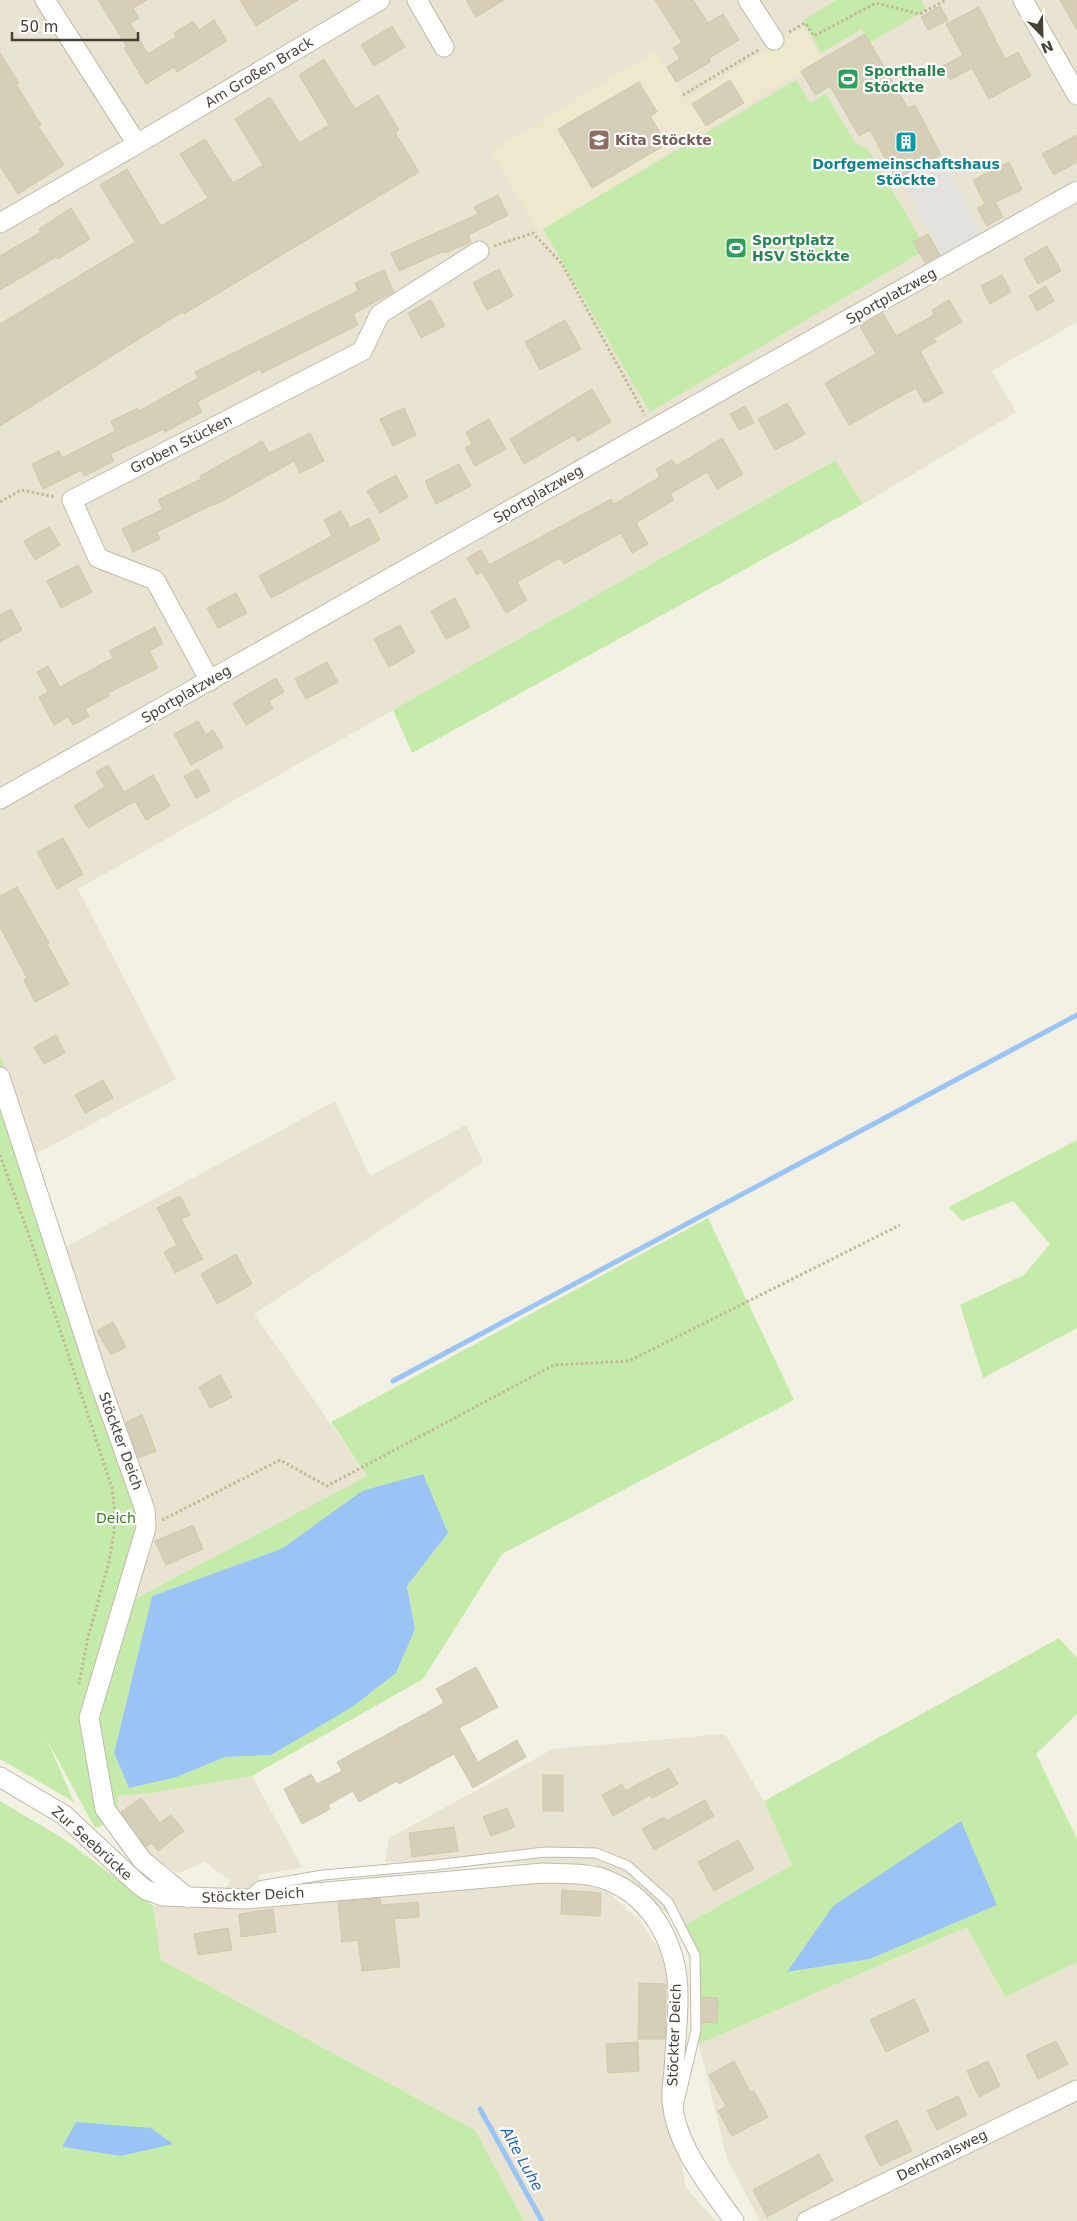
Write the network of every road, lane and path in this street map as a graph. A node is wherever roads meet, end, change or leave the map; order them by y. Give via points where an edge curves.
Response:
1 (46, 0) edge
2 (380, 0) edge
3 (417, 0) edge
4 (748, 0) edge
5 (946, 0) edge
6 (1023, 0) edge
7 (774, 40) junction
8 (444, 47) dead end
9 (683, 95) dead end
10 (1077, 95) edge
11 (137, 144) junction
12 (1077, 191) edge
13 (0, 223) edge
14 (479, 251) joint
15 (653, 429) junction
16 (72, 500) junction
17 (0, 502) edge
18 (210, 681) junction
19 (0, 799) edge
20 (0, 1077) edge
21 (0, 1155) edge
22 (900, 1225) dead end
23 (146, 1528) junction
24 (78, 1689) dead end
25 (0, 1777) edge
26 (188, 1898) junction
27 (1077, 2090) edge
28 (734, 2221) edge
29 (807, 2221) edge

1 - 11 street
2 - 11 street, Am Großen Brack
3 - 8 street
4 - 7 street
5 - 7 path via 920,14 876,3 814,36 805,22
6 - 10 street
7 - 9 path
11 - 13 street, Am Großen Brack
12 - 15 street, Sportplatzweg
14 - 15 path via 533,233 562,264
14 - 16 street, Groben Stücken via 380,314 362,351
15 - 18 street, Sportplatzweg
16 - 17 path via 21,490
16 - 18 street via 98,558 155,580
18 - 19 street, Sportplatzweg
20 - 23 street, Stöckter Deich via 97,1375 139,1488
21 - 24 path via 112,1488 114,1533
22 - 23 path via 630,1361 554,1365 327,1486 280,1460
23 - 26 street, Stöckter Deich via 90,1718 104,1810 142,1860
25 - 26 street, Zur Seebrücke via 64,1815 146,1890 163,1896
26 - 28 street, Stöckter Deich via 245,1899 526,1873 588,1875 606,1879 624,1889 652,1912 667,1937 675,1965 678,1997 672,2101 679,2137
27 - 29 street, Denkmalsweg

